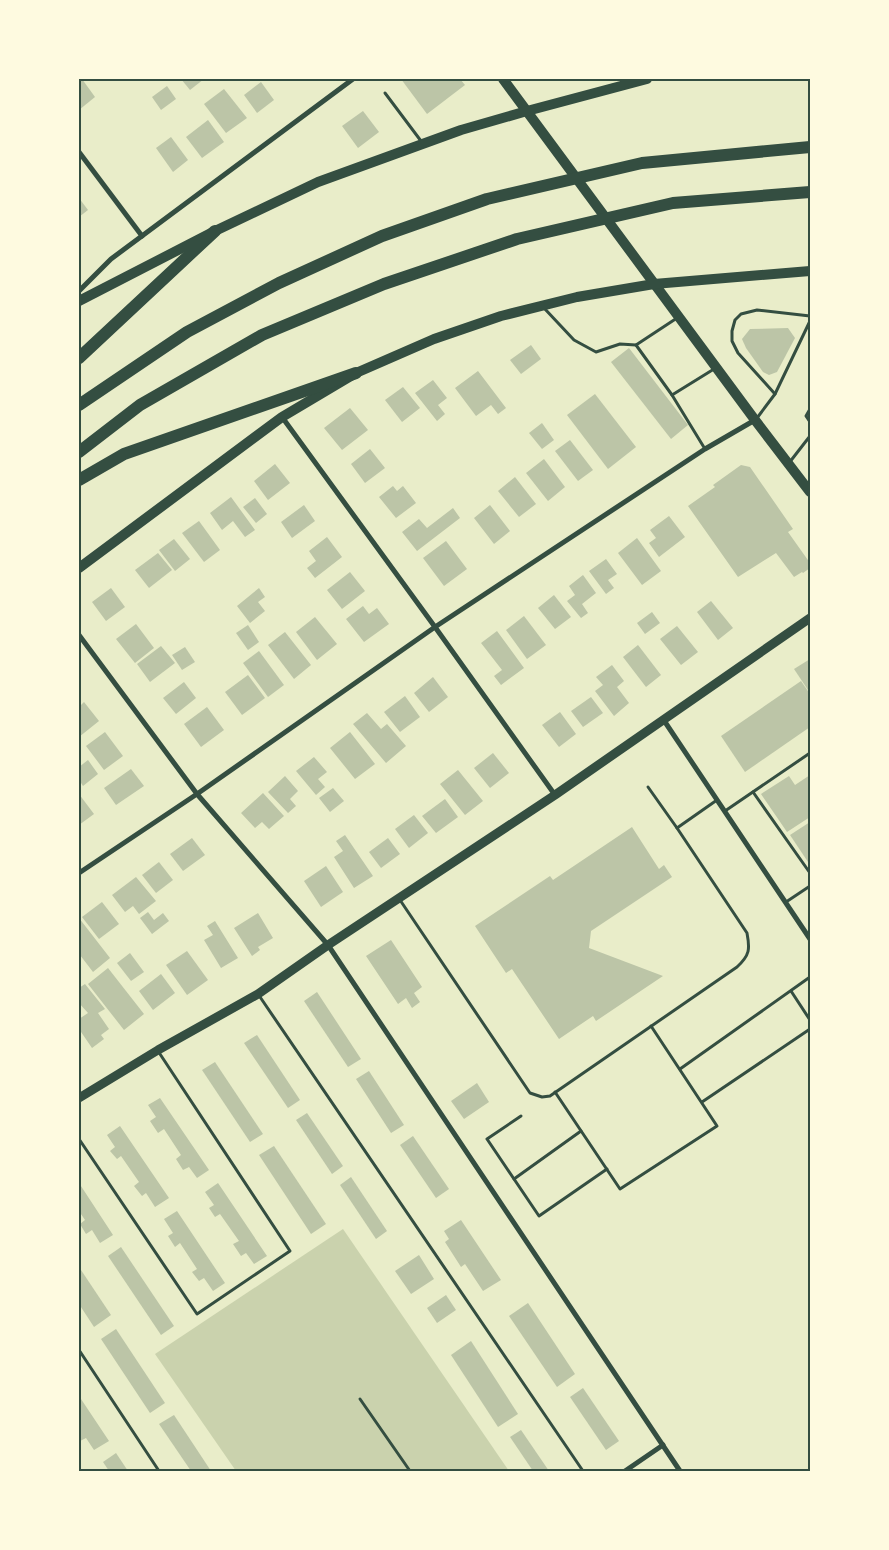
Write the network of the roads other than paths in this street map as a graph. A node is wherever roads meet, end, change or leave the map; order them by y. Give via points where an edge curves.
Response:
1 (353, 79) edge
2 (503, 79) edge
3 (647, 79) edge
4 (385, 93) dead end
5 (527, 111) junction
6 (423, 144) junction
7 (810, 147) edge
8 (79, 152) edge
9 (810, 192) edge
10 (215, 230) junction
11 (142, 236) junction
12 (810, 272) edge
13 (654, 284) junction
14 (79, 291) edge
15 (79, 301) edge
16 (542, 306) junction
17 (810, 316) edge
18 (678, 317) junction
19 (810, 321) edge
20 (636, 345) junction
21 (79, 358) edge
22 (717, 368) junction
23 (356, 372) junction
24 (775, 394) junction
25 (672, 395) junction
26 (79, 405) edge
27 (810, 409) edge
28 (282, 417) junction
29 (755, 420) junction
30 (810, 422) edge
31 (810, 436) edge
32 (705, 449) junction
33 (79, 452) edge
34 (789, 463) junction
35 (79, 480) edge
36 (810, 492) edge
37 (79, 568) edge
38 (810, 618) edge
39 (435, 627) junction
40 (79, 635) edge
41 (663, 719) junction
42 (810, 753) edge
43 (648, 787) dead end
44 (754, 792) junction
45 (197, 794) junction
46 (555, 795) junction
47 (717, 800) junction
48 (725, 811) junction
49 (677, 828) junction
50 (79, 873) edge
51 (810, 873) edge
52 (810, 886) edge
53 (399, 898) junction
54 (786, 902) junction
55 (810, 939) edge
56 (328, 945) junction
57 (810, 977) edge
58 (791, 991) junction
59 (258, 994) junction
60 (810, 1020) edge
61 (651, 1026) junction
62 (810, 1029) edge
63 (158, 1050) junction
64 (680, 1069) junction
65 (554, 1092) junction
66 (79, 1098) edge
67 (702, 1102) junction
68 (521, 1116) dead end
69 (581, 1131) junction
70 (79, 1139) edge
71 (607, 1169) junction
72 (514, 1179) junction
73 (79, 1350) edge
74 (360, 1399) dead end
75 (663, 1445) junction
76 (159, 1471) edge
77 (410, 1471) edge
78 (583, 1471) edge
79 (625, 1471) edge
80 (680, 1471) edge

1 - 11 street
2 - 5 main road
3 - 5 main road
4 - 6 lane
5 - 6 main road
5 - 13 main road
6 - 10 main road via 318,182
7 - 26 highway via 642,163 488,199 382,236 279,283 187,332
8 - 11 street
9 - 33 highway via 672,203 517,239 384,284 262,336 140,405
10 - 15 main road
10 - 21 highway
11 - 14 street via 111,259
12 - 13 main road
13 - 16 main road
13 - 18 main road
16 - 20 lane via 574,340 596,352 620,344
16 - 23 main road via 434,339
17 - 24 lane via 756,310 741,314 735,320 732,341 738,353
18 - 20 lane
18 - 22 main road
19 - 24 lane
20 - 25 lane
22 - 25 lane
22 - 29 main road
23 - 28 main road
23 - 35 highway via 124,454
24 - 29 lane
25 - 32 lane
27 - 30 lane via 806,416
28 - 37 main road
28 - 39 street
29 - 32 street
29 - 34 main road
31 - 34 lane
32 - 39 street
34 - 36 main road
38 - 41 street
39 - 45 street
39 - 46 street
40 - 45 street
41 - 46 street
41 - 47 street
42 - 44 lane
43 - 49 lane
44 - 48 lane
44 - 51 lane
45 - 50 street
45 - 56 street
46 - 53 street
47 - 48 street
47 - 49 lane
48 - 54 street
49 - 61 lane via 747,933 750,948 737,967
52 - 54 lane
53 - 56 street
53 - 65 lane via 530,1092 542,1097
54 - 55 street
56 - 59 street
56 - 75 street
57 - 58 lane
58 - 60 lane
58 - 64 lane
59 - 63 street
59 - 78 lane
61 - 64 lane
61 - 65 lane
62 - 67 lane
63 - 66 street
63 - 70 lane via 290,1251 197,1314
64 - 67 lane
65 - 69 lane
67 - 71 lane via 717,1126 620,1189
68 - 72 lane via 487,1139
69 - 71 lane
69 - 72 lane
71 - 72 lane via 539,1216
73 - 76 lane
74 - 77 lane
75 - 79 street
75 - 80 street

